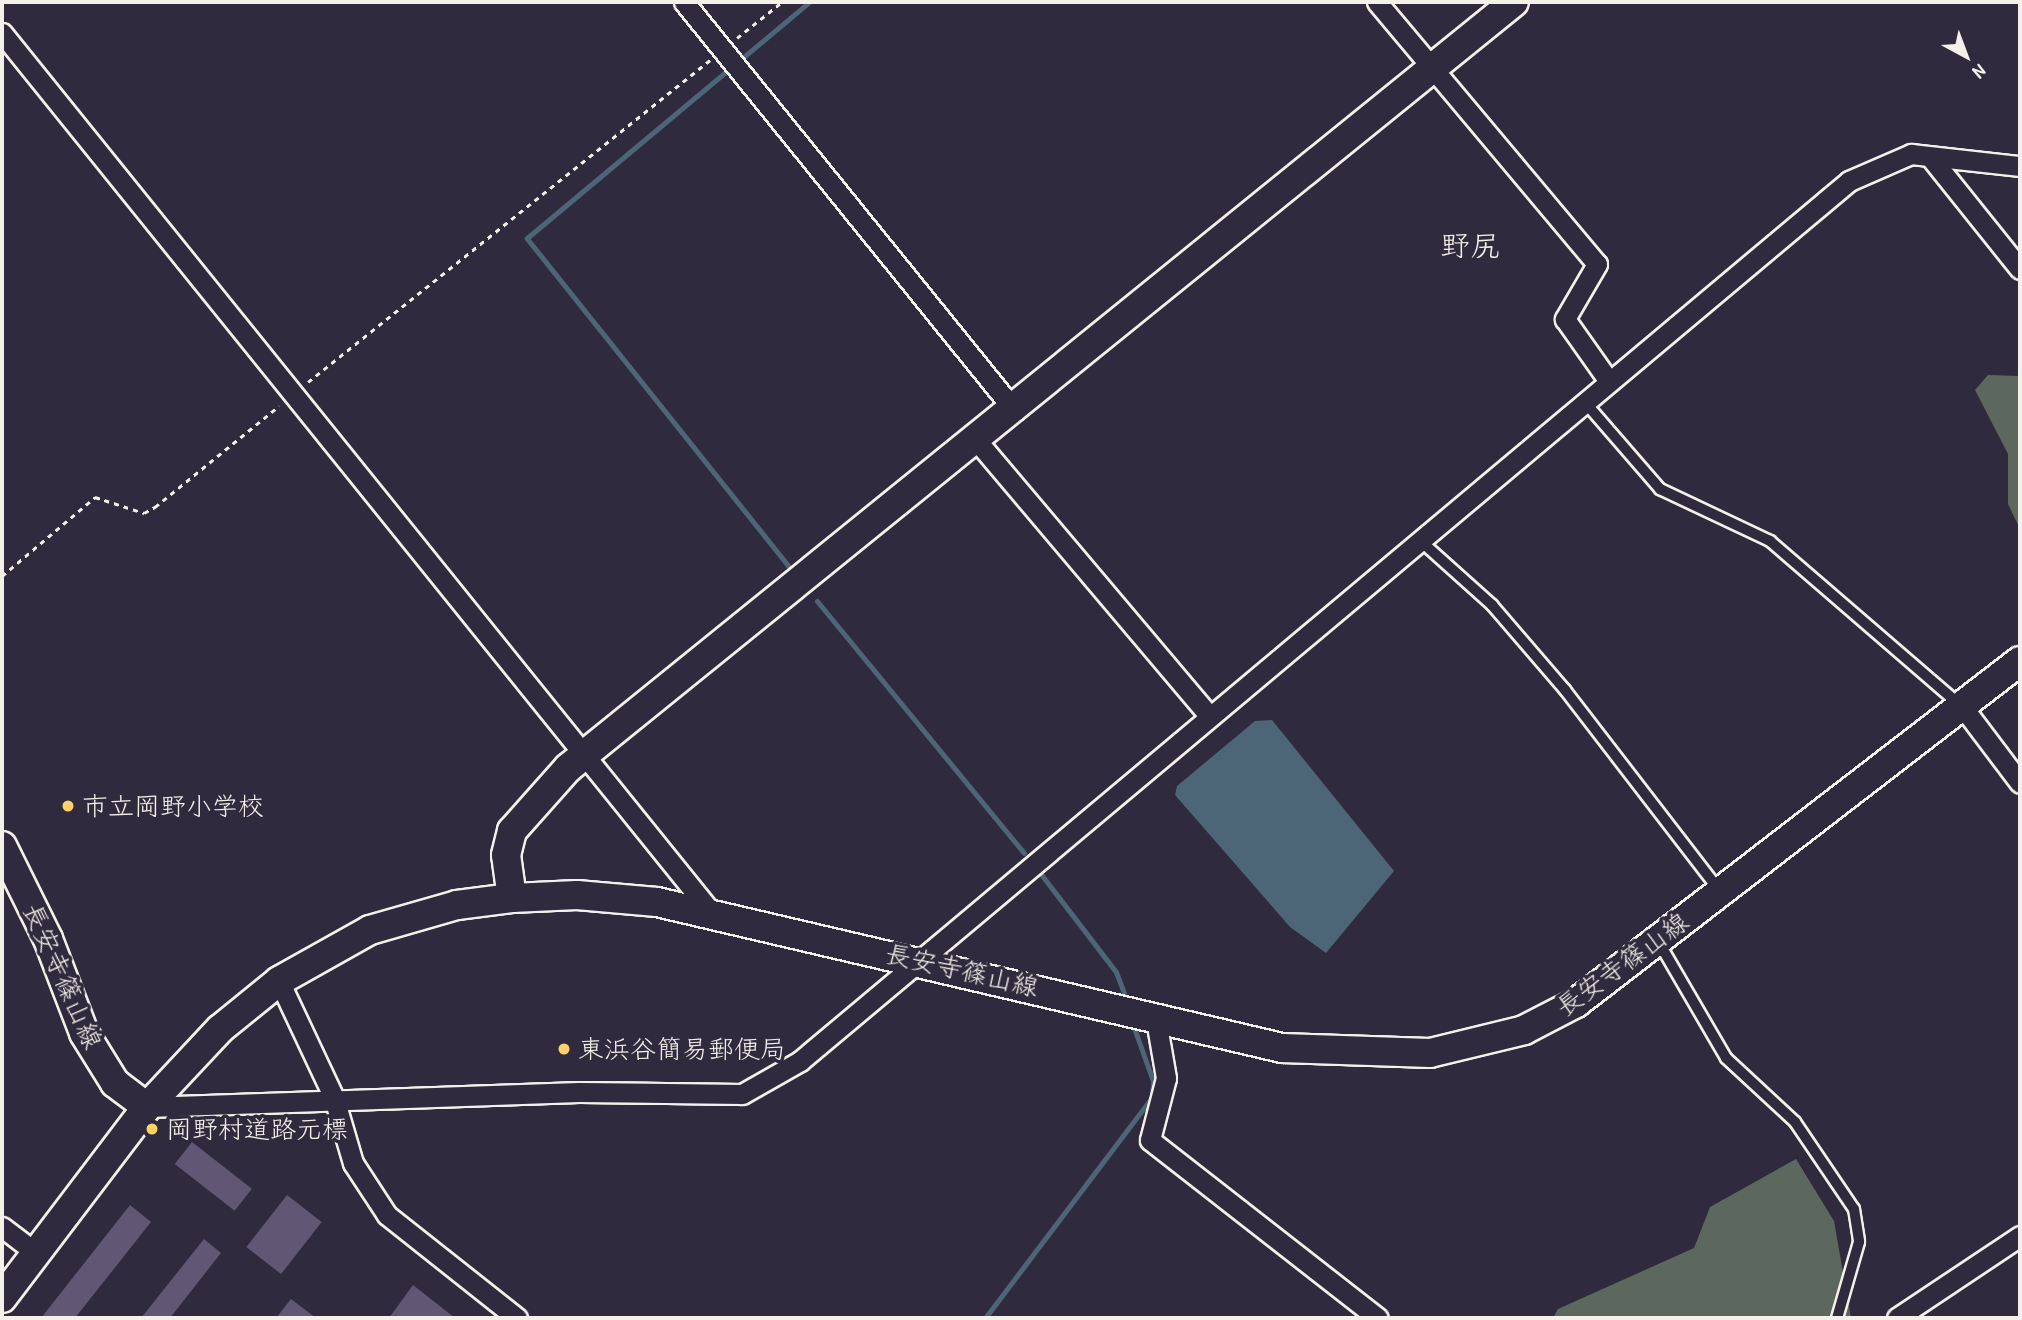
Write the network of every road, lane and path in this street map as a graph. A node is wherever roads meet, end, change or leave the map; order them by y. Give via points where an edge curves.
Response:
1 (684, 2) edge
2 (782, 2) edge
3 (1377, 2) edge
4 (1514, 2) edge
5 (2, 33) edge
6 (722, 50) junction
7 (1433, 69) junction
8 (1931, 158) junction
9 (2020, 166) edge
10 (2020, 270) edge
11 (1608, 380) junction
12 (294, 394) junction
13 (1583, 400) junction
14 (1015, 411) junction
15 (977, 441) junction
16 (1423, 542) junction
17 (2, 576) edge
18 (2020, 661) edge
19 (1962, 706) junction
20 (1208, 714) junction
21 (584, 755) junction
22 (2020, 783) edge
23 (2, 846) edge
24 (1720, 891) junction
25 (512, 898) junction
26 (712, 912) junction
27 (1658, 940) junction
28 (917, 958) junction
29 (279, 981) junction
30 (1154, 1014) junction
31 (334, 1098) junction
32 (147, 1107) junction
33 (2, 1227) edge
34 (2020, 1236) edge
35 (36, 1252) junction
36 (2, 1298) edge
37 (517, 1318) edge
38 (1378, 1318) edge
39 (1837, 1318) edge
40 (1897, 1318) edge

1 - 6 street
2 - 6 path
3 - 7 street
4 - 7 main road
5 - 12 street
6 - 12 path
6 - 14 street
7 - 11 street via 1597,264 1565,319
7 - 14 main road
8 - 9 street
8 - 10 street
8 - 11 street via 1901,157 1849,181
11 - 13 street
12 - 17 path via 155,507 144,513 95,497
12 - 21 street
13 - 16 street
13 - 19 lane via 1660,489 1770,541
14 - 15 main road
15 - 20 street
15 - 21 main road
16 - 20 street
16 - 24 lane via 1492,605 1557,681
18 - 19 main road, 長安寺篠山線
19 - 22 street
19 - 24 main road, 長安寺篠山線
20 - 28 street
21 - 25 main road via 512,831 506,855
21 - 26 street
23 - 32 main road, 長安寺篠山線 via 48,939 84,1033 115,1083
24 - 27 main road, 長安寺篠山線
25 - 26 main road, 長安寺篠山線 via 577,895
25 - 29 main road, 長安寺篠山線 via 457,905 370,930
26 - 28 main road, 長安寺篠山線
27 - 30 main road, 長安寺篠山線 via 1576,1003 1524,1030 1430,1053 1282,1048
27 - 39 lane via 1726,1058 1795,1122 1854,1209 1859,1242
28 - 30 main road, 長安寺篠山線
28 - 31 street via 800,1061 742,1094
29 - 31 street
29 - 32 main road, 長安寺篠山線 via 220,1029
30 - 38 street via 1166,1078 1150,1140
31 - 32 street
31 - 37 street via 353,1163 387,1215
32 - 35 main road
33 - 35 street
34 - 40 street
35 - 36 main road

